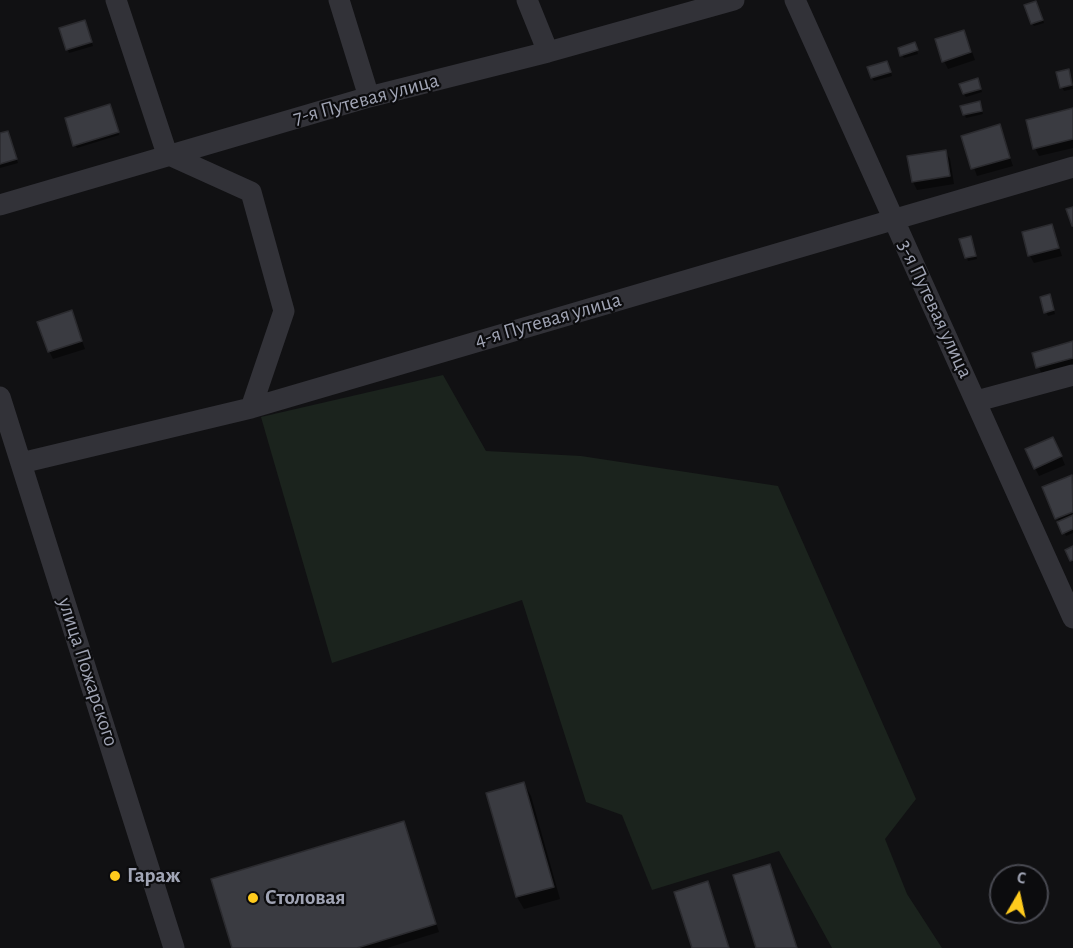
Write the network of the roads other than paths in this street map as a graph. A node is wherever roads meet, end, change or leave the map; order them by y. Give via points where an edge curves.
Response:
1 (116, 0) edge
2 (339, 0) edge
3 (527, 0) edge
4 (734, 0) edge
5 (795, 0) edge
6 (548, 52) junction
7 (369, 97) junction
8 (167, 154) junction
9 (1073, 167) edge
10 (0, 205) edge
11 (892, 218) junction
12 (1073, 375) edge
13 (0, 397) edge
14 (977, 401) junction
15 (251, 408) junction
16 (12, 454) edge
17 (1073, 618) edge
18 (174, 948) edge

1 - 8 street
2 - 7 street
3 - 6 street
4 - 6 street, 7-я Путевая улица
5 - 11 street, 3-я Путевая улица
6 - 7 street, 7-я Путевая улица
7 - 8 street, 7-я Путевая улица
8 - 10 street, 7-я Путевая улица
8 - 15 street via 251,192 284,311
9 - 11 street, 4-я Путевая улица
11 - 14 street, 3-я Путевая улица
11 - 15 street, 4-я Путевая улица
12 - 14 street
13 - 16 street, улица Пожарского
14 - 17 street, 3-я Путевая улица
15 - 16 street, 4-я Путевая улица
16 - 18 street, улица Пожарского

